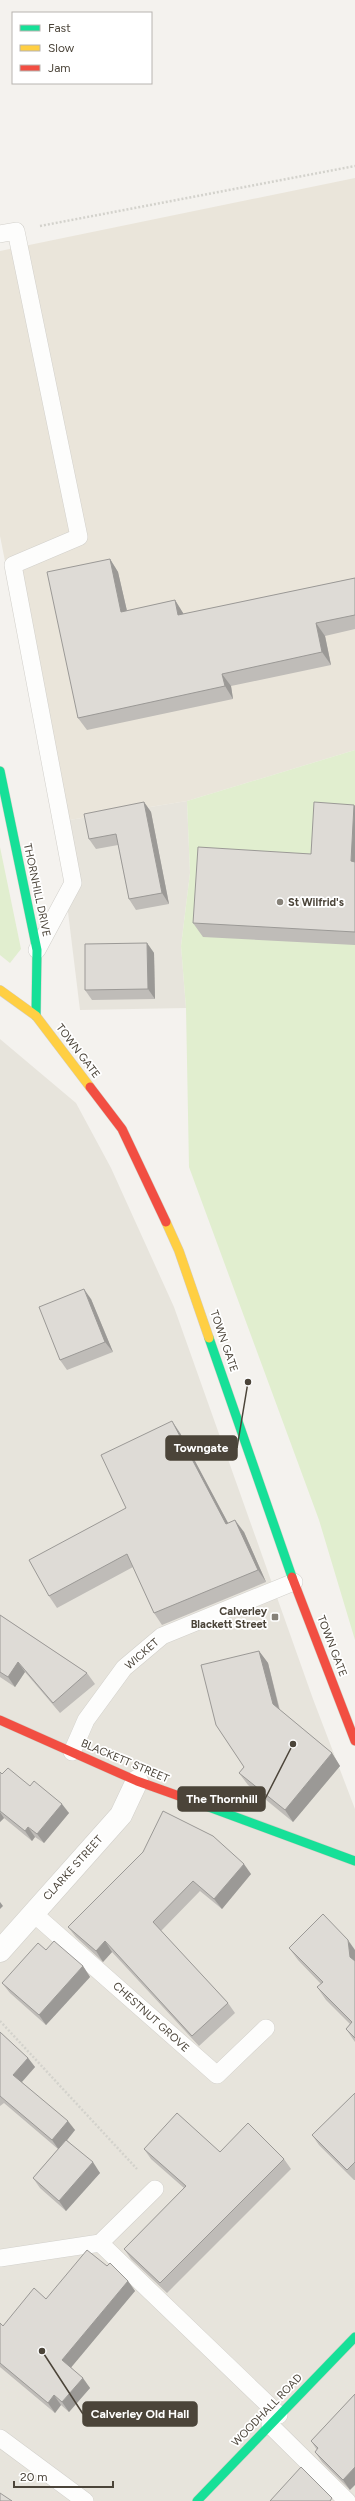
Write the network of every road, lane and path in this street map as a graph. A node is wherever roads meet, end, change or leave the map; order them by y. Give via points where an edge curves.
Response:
1 (355, 166) edge
2 (8, 232) edge
3 (7, 566) edge
4 (0, 771) edge
5 (37, 950) junction
6 (0, 990) edge
7 (36, 1016) junction
8 (294, 1582) junction
9 (1, 1722) edge
10 (355, 1741) edge
11 (72, 1752) junction
12 (137, 1780) junction
13 (355, 1861) edge
14 (33, 1913) junction
15 (0, 1951) edge
16 (0, 2021) edge
17 (266, 2028) dead end
18 (155, 2189) joint
19 (100, 2243) junction
20 (0, 2258) edge
21 (355, 2337) edge
22 (274, 2420) junction
23 (0, 2438) edge
24 (85, 2501) edge
25 (197, 2501) edge
26 (348, 2501) edge

1 - 2 path
2 - 3 lane via 79,538
3 - 5 lane via 73,883
4 - 5 street, THORNHILL DRIVE
5 - 7 street, THORNHILL DRIVE
6 - 7 street, TOWN GATE
7 - 8 street, TOWN GATE via 122,1129 179,1251
8 - 10 street, TOWN GATE
8 - 11 lane, WICKET via 162,1636 124,1668 86,1720
9 - 11 street, BLACKETT STREET
11 - 12 street, BLACKETT STREET
12 - 13 street, BLACKETT STREET
12 - 14 street, CLARKE STREET via 121,1815
14 - 15 street, CLARKE STREET
14 - 17 lane, CHESTNUT GROVE via 217,2075
16 - 18 path
18 - 19 lane
19 - 20 lane
19 - 22 lane
21 - 22 street, WOODHALL ROAD
22 - 25 street, WOODHALL ROAD
22 - 26 lane
23 - 24 lane

